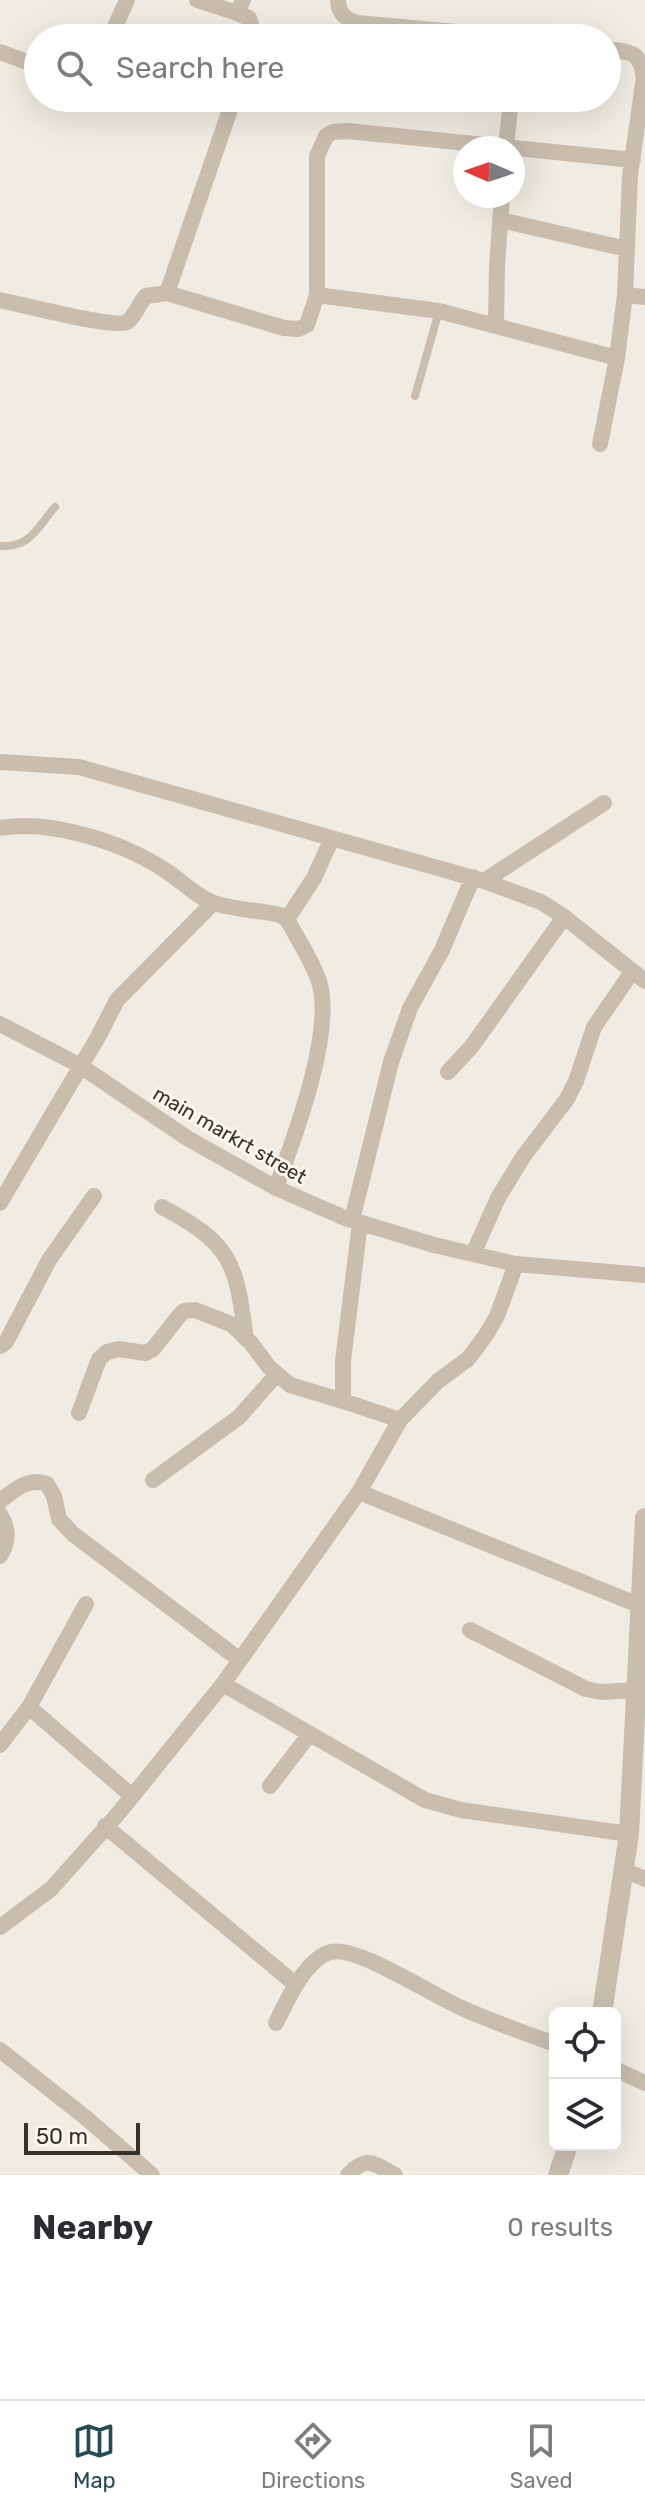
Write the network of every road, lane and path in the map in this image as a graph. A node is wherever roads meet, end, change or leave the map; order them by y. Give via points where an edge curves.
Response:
1 (127, 0) edge
2 (197, 0) edge
3 (338, 0) edge
4 (240, 6) edge
5 (116, 24) edge
6 (251, 24) edge
7 (368, 24) edge
8 (621, 51) edge
9 (0, 52) edge
10 (24, 61) edge
11 (644, 77) edge
12 (229, 112) edge
13 (510, 112) edge
14 (507, 136) edge
15 (453, 142) edge
16 (525, 151) edge
17 (636, 170) edge
18 (501, 208) edge
19 (500, 220) junction
20 (627, 249) junction
21 (167, 293) junction
22 (317, 295) junction
23 (625, 295) junction
24 (645, 297) edge
25 (0, 300) edge
26 (439, 311) junction
27 (496, 326) junction
28 (617, 358) junction
29 (415, 396) dead end
30 (600, 444) dead end
31 (55, 507) dead end
32 (0, 546) edge
33 (0, 762) edge
34 (604, 803) dead end
35 (0, 828) edge
36 (332, 838) junction
37 (479, 879) junction
38 (213, 903) junction
39 (564, 917) junction
40 (287, 919) junction
41 (639, 977) edge
42 (0, 1024) edge
43 (79, 1065) junction
44 (448, 1072) dead end
45 (276, 1188) junction
46 (94, 1196) dead end
47 (0, 1203) edge
48 (162, 1207) dead end
49 (356, 1222) junction
50 (473, 1254) junction
51 (516, 1264) junction
52 (645, 1275) edge
53 (246, 1339) junction
54 (0, 1346) edge
55 (277, 1374) junction
56 (343, 1401) junction
57 (79, 1413) dead end
58 (400, 1420) junction
59 (153, 1480) dead end
60 (359, 1492) junction
61 (0, 1501) edge
62 (0, 1514) edge
63 (645, 1518) edge
64 (0, 1556) edge
65 (86, 1604) dead end
66 (641, 1606) junction
67 (470, 1630) dead end
68 (240, 1660) junction
69 (223, 1684) junction
70 (637, 1690) junction
71 (29, 1707) junction
72 (309, 1735) junction
73 (0, 1745) edge
74 (270, 1786) dead end
75 (132, 1796) junction
76 (105, 1826) junction
77 (629, 1834) junction
78 (624, 1870) junction
79 (645, 1879) edge
80 (0, 1927) edge
81 (295, 1984) junction
82 (603, 2007) edge
83 (276, 2023) dead end
84 (549, 2042) edge
85 (0, 2050) edge
86 (621, 2072) edge
87 (645, 2083) edge
88 (566, 2151) edge
89 (142, 2172) edge
90 (348, 2175) edge
91 (395, 2175) edge
92 (558, 2175) edge

1 - 5 street
2 - 4 street
3 - 7 street via 347,20
4 - 6 street
8 - 11 street via 637,56
9 - 10 street
11 - 17 street
12 - 21 street
13 - 14 street
15 - 22 street via 348,131 326,136 317,156
16 - 17 street
17 - 20 street
18 - 19 street
19 - 20 street
19 - 27 street
20 - 23 street
21 - 22 street via 298,329 307,325
21 - 25 street via 146,296 124,323
22 - 26 street
23 - 24 street
23 - 28 street
26 - 27 street
26 - 29 lane
27 - 28 street
28 - 30 street
31 - 32 lane via 24,544
33 - 36 street via 79,767
34 - 37 street
35 - 38 street via 43,827 113,844 156,864
36 - 37 street
36 - 40 street
37 - 39 street via 541,902
37 - 49 street via 410,1008 391,1062
38 - 40 street
38 - 43 street via 117,1000
39 - 41 street
39 - 44 street
40 - 45 street via 321,987 322,1035
41 - 50 street via 594,1027 567,1099 498,1198
42 - 43 street, main markrt street
43 - 45 street, main markrt street via 187,1138
43 - 47 street
45 - 49 street, main markrt street
46 - 54 street via 49,1260
48 - 53 street via 218,1244 234,1270
49 - 50 street, main markrt street
49 - 56 street
50 - 51 street, main markrt street
51 - 52 street, main markrt street
51 - 58 street via 486,1335 468,1359
53 - 55 street
53 - 57 street via 231,1324 184,1311 153,1349 119,1349 99,1359
55 - 56 street via 290,1385
55 - 59 street via 239,1417
56 - 58 street
58 - 60 street
60 - 66 street
60 - 68 street
61 - 68 street via 26,1483 47,1484 59,1519 73,1534
62 - 64 street via 7,1529
63 - 66 street
65 - 71 street
66 - 70 street
67 - 70 street via 586,1689
68 - 69 street
69 - 72 street
69 - 75 street
70 - 77 street
71 - 73 street
71 - 75 street
72 - 74 street
72 - 77 street via 425,1800
75 - 76 street
76 - 80 street via 51,1889
76 - 81 street
77 - 78 street
78 - 79 street
78 - 82 street
81 - 83 street
81 - 84 street via 328,1952 356,1954 463,2009
85 - 89 street via 85,2117
86 - 87 street
88 - 92 street
90 - 91 street via 365,2162

